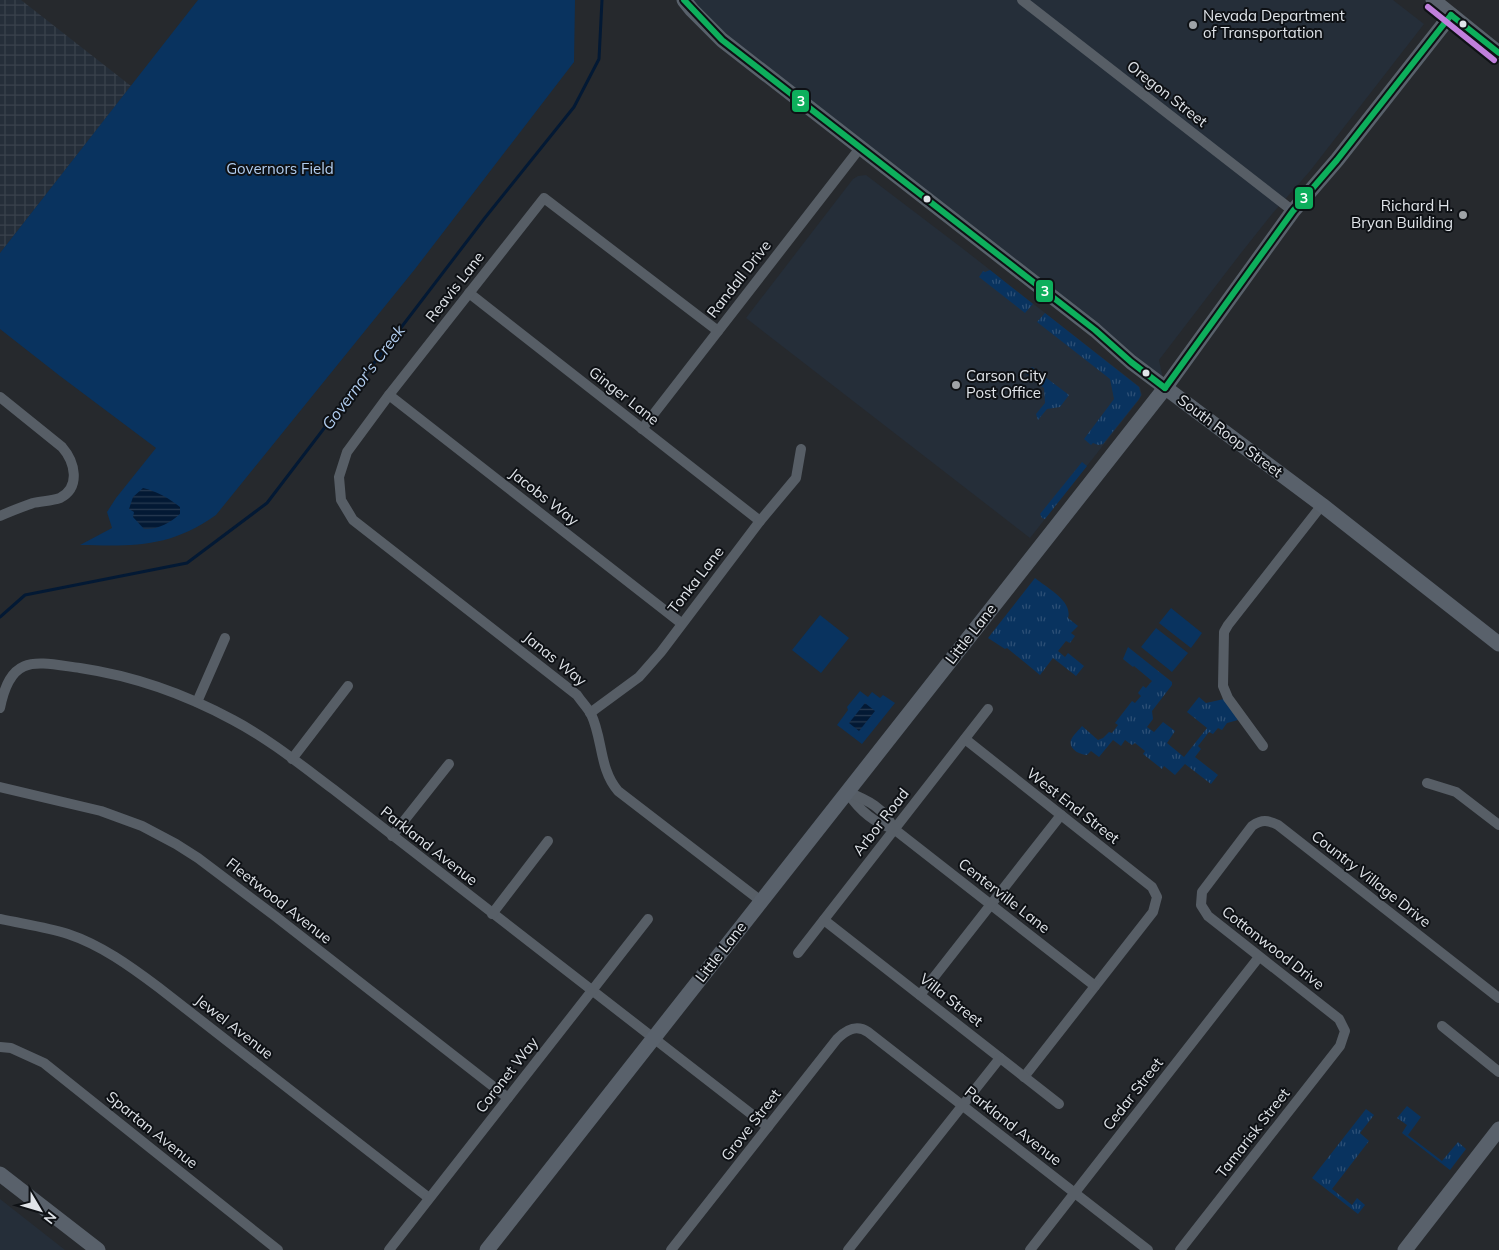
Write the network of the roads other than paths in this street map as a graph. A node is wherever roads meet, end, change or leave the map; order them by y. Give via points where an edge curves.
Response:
1 (684, 0) edge
2 (1022, 0) edge
3 (1433, 0) edge
4 (1451, 15) junction
5 (1499, 53) edge
6 (860, 148) junction
7 (1293, 211) junction
8 (469, 293) junction
9 (718, 330) junction
10 (1165, 388) junction
11 (389, 395) junction
12 (0, 397) edge
13 (642, 429) junction
14 (801, 449) dead end
15 (341, 500) joint
16 (1322, 505) junction
17 (0, 516) edge
18 (760, 521) junction
19 (681, 623) junction
20 (225, 638) dead end
21 (1499, 644) edge
22 (348, 686) dead end
23 (197, 702) junction
24 (0, 708) edge
25 (988, 709) dead end
26 (590, 713) junction
27 (965, 739) junction
28 (1263, 746) dead end
29 (292, 759) junction
30 (449, 764) dead end
31 (1427, 783) dead end
32 (0, 787) edge
33 (847, 792) junction
34 (1061, 815) junction
35 (1499, 825) edge
36 (894, 829) junction
37 (392, 836) junction
38 (548, 841) dead end
39 (1228, 858) joint
40 (761, 901) junction
41 (991, 905) junction
42 (492, 914) junction
43 (0, 918) edge
44 (648, 919) dead end
45 (824, 920) junction
46 (798, 953) dead end
47 (1259, 956) junction
48 (1095, 986) junction
49 (592, 991) junction
50 (920, 995) junction
51 (1499, 998) edge
52 (1442, 1026) dead end
53 (859, 1028) joint
54 (1344, 1031) joint
55 (654, 1038) junction
56 (0, 1047) edge
57 (1000, 1058) junction
58 (1499, 1072) edge
59 (1024, 1076) junction
60 (508, 1098) junction
61 (1059, 1104) dead end
62 (962, 1105) junction
63 (768, 1127) junction
64 (1499, 1129) edge
65 (0, 1174) edge
66 (1075, 1193) junction
67 (429, 1198) junction
68 (98, 1250) edge
69 (278, 1250) edge
70 (389, 1250) edge
71 (487, 1250) edge
72 (671, 1250) edge
73 (848, 1250) edge
74 (1030, 1250) edge
75 (1148, 1250) edge
76 (1180, 1250) edge
77 (1405, 1250) edge

1 - 6 street, South Roop Street via 722,40
2 - 7 street, Oregon Street
3 - 4 street
4 - 5 street
4 - 7 street, Little Lane
6 - 9 street, Randall Drive
6 - 10 street, South Roop Street
7 - 10 street, Little Lane
8 - 9 street, Reavis Lane via 544,198
8 - 11 street, Reavis Lane
8 - 13 street, Ginger Lane
9 - 13 street, Randall Drive
10 - 16 street, South Roop Street
10 - 33 street, Little Lane
11 - 15 street, Reavis Lane via 347,452 338,477
11 - 19 street, Jacobs Way
12 - 17 street via 62,448 74,470 73,479 60,498
13 - 18 street, Ginger Lane
14 - 18 street, Tonka Lane via 796,478
15 - 26 street, Janas Way via 353,520 577,694
16 - 21 street, South Roop Street
16 - 28 street via 1224,632 1223,686
18 - 19 street, Tonka Lane
19 - 26 street, Tonka Lane via 639,677
20 - 23 street
22 - 29 street
23 - 24 street, Parkland Avenue via 126,676 35,662 25,665 9,680
23 - 29 street, Parkland Avenue via 234,720
25 - 27 street, Arbor Road
26 - 40 street, Janas Way via 606,773 618,791
27 - 34 street, West End Street
27 - 36 street, Arbor Road
29 - 37 street, Parkland Avenue
30 - 37 street
31 - 35 street via 1456,792
32 - 60 street, Fleetwood Avenue via 101,811 142,826 176,844 275,916
33 - 36 street, Centerville Lane via 858,807 880,825
33 - 40 street, Little Lane
34 - 41 street
34 - 48 street, West End Street via 1152,887 1156,894 1153,912
36 - 41 street, Centerville Lane
36 - 45 street, Arbor Road
37 - 42 street, Parkland Avenue
38 - 42 street
39 - 47 street, Cottonwood Drive via 1202,892 1201,905 1208,916
39 - 51 street, Country Village Drive via 1252,826 1260,821 1278,825
40 - 55 street, Little Lane
41 - 48 street, Centerville Lane
41 - 50 street
42 - 49 street, Parkland Avenue
43 - 67 street, Jewel Avenue via 69,935 123,962
44 - 49 street, Coronet Way
45 - 46 street, Arbor Road
45 - 50 street, Villa Street
47 - 54 street, Cottonwood Drive via 1339,1019
47 - 66 street, Cedar Street
48 - 59 street
49 - 55 street, Parkland Avenue
49 - 60 street, Coronet Way
50 - 57 street, Villa Street
52 - 58 street
53 - 62 street, Parkland Avenue
53 - 63 street, Grove Street via 846,1031 837,1039
54 - 76 street, Tamarisk Street via 1340,1046
55 - 63 street, Parkland Avenue
55 - 71 street, Little Lane
56 - 69 street, Spartan Avenue via 11,1048 44,1063
57 - 59 street, Villa Street
57 - 62 street
59 - 61 street, Villa Street
60 - 67 street, Coronet Way
62 - 66 street, Parkland Avenue
62 - 73 street
63 - 72 street, Grove Street
64 - 77 street
65 - 68 street
66 - 74 street, Cedar Street
66 - 75 street, Parkland Avenue
67 - 70 street, Coronet Way

